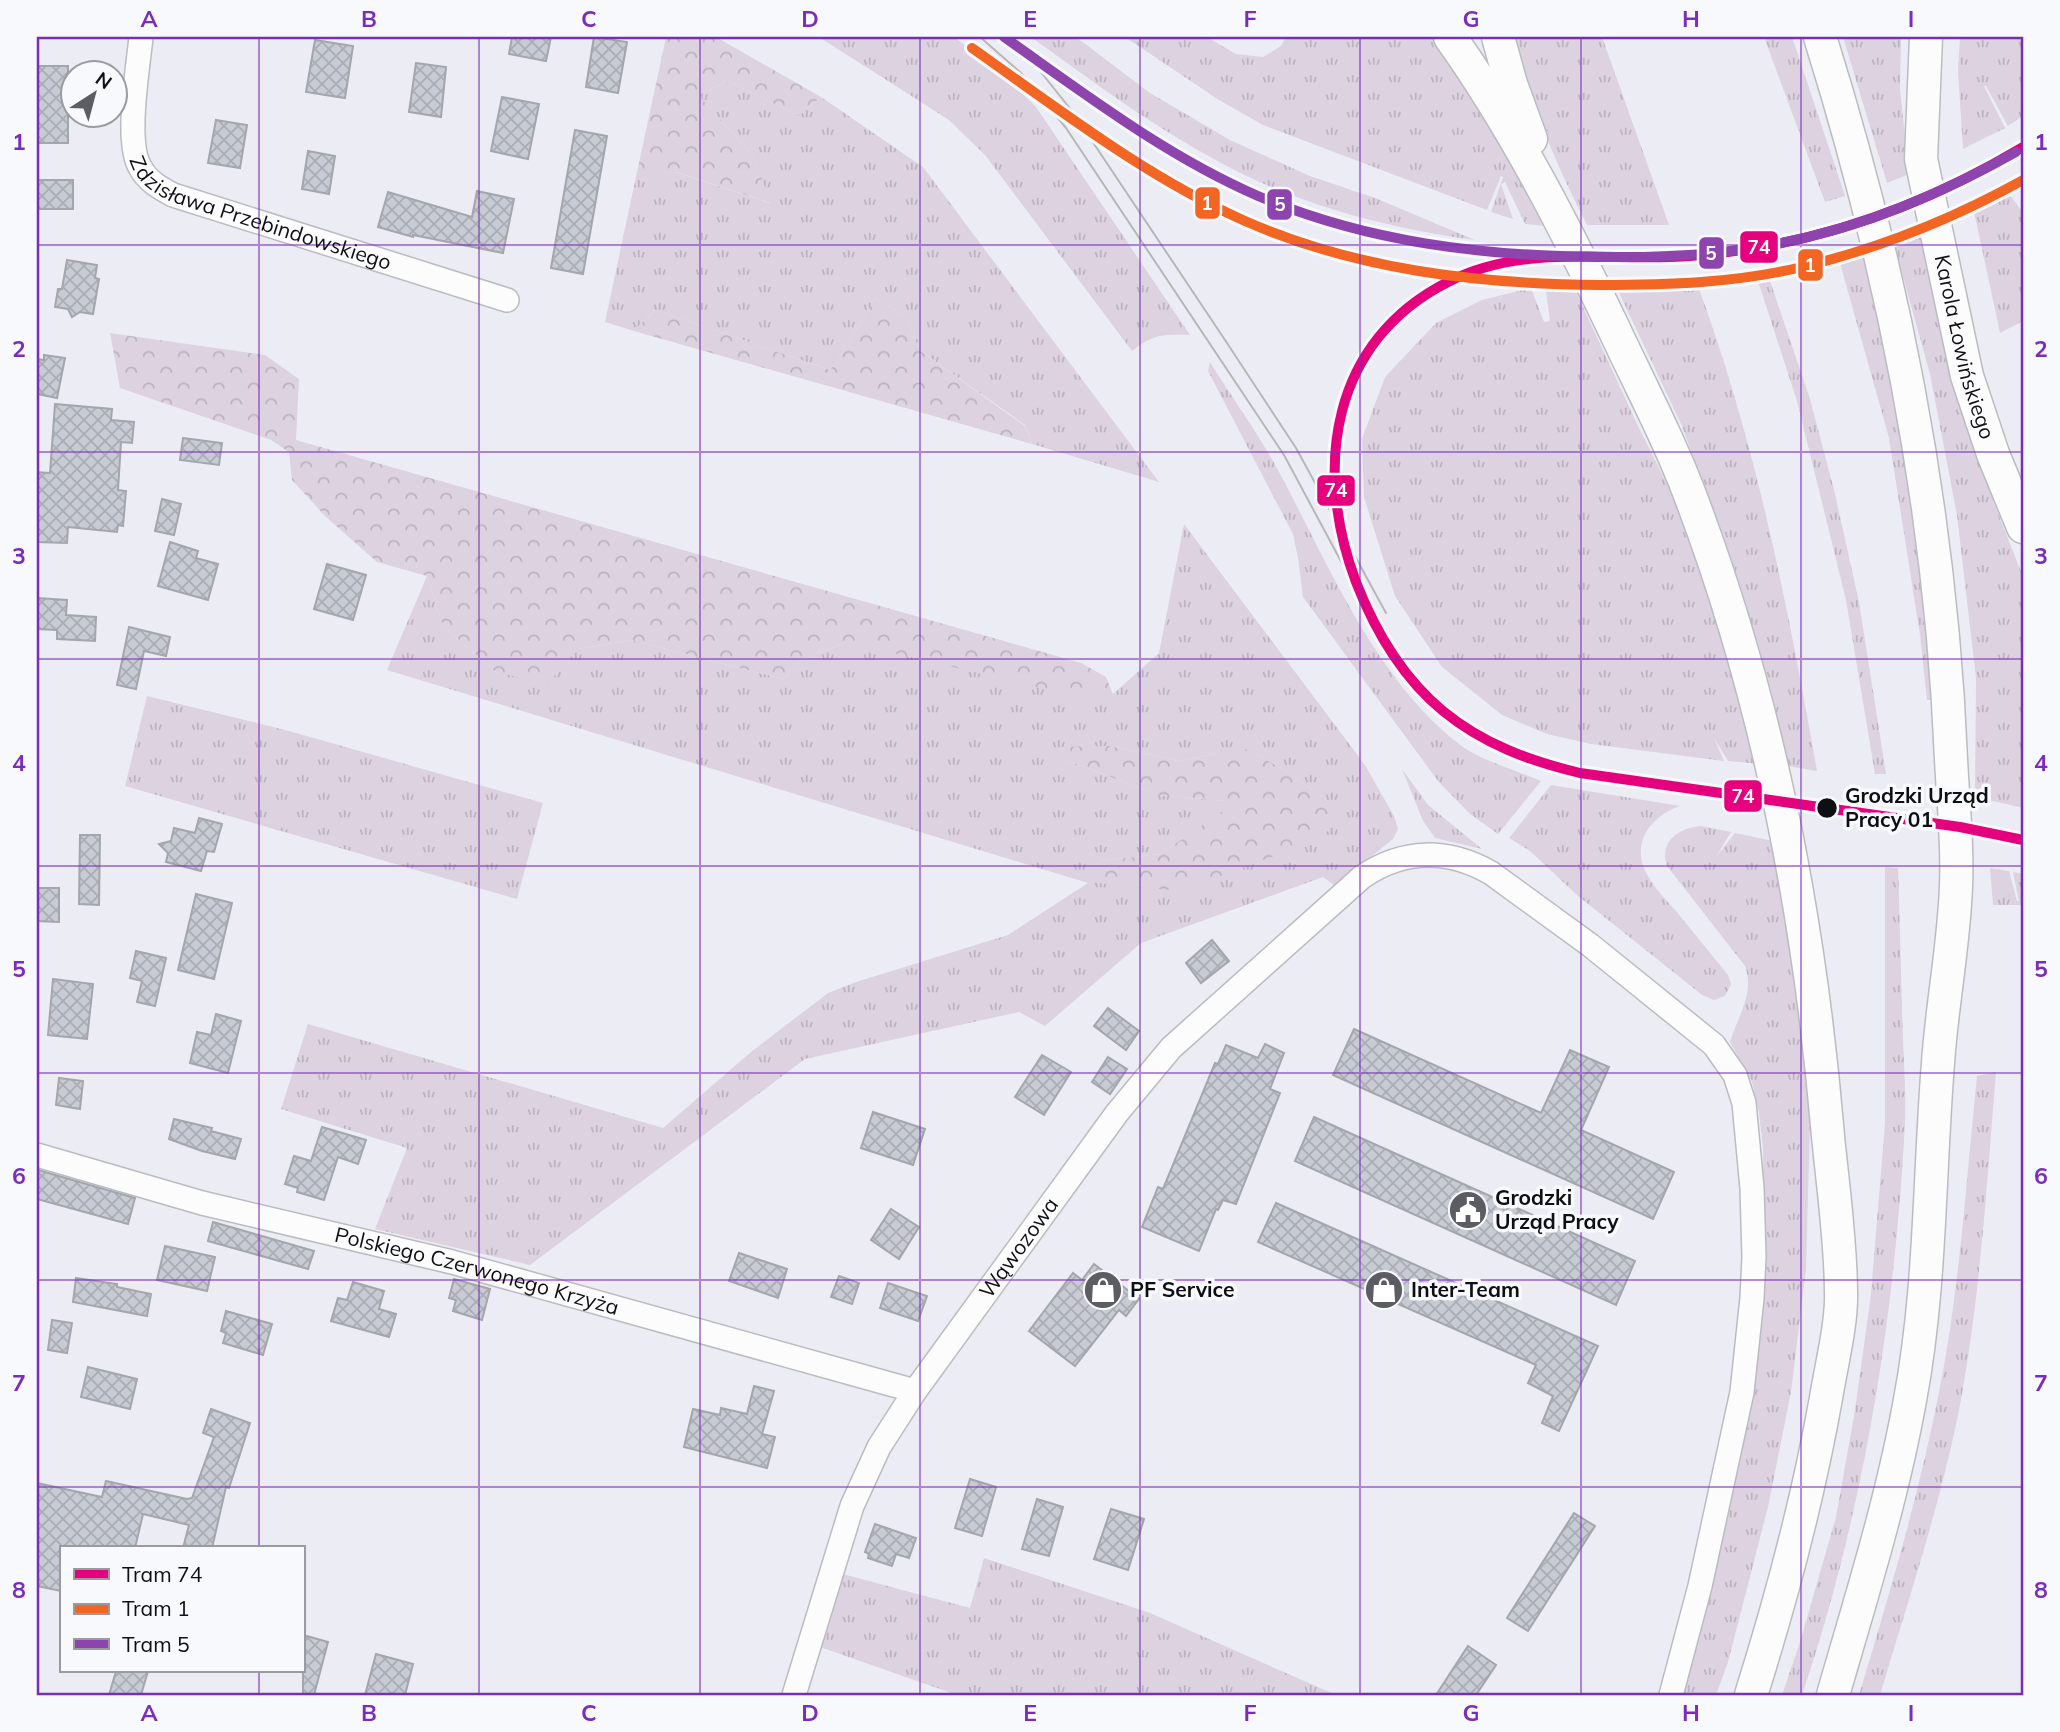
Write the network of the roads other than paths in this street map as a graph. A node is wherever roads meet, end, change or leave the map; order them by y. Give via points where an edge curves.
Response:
1 (141, 37) edge
2 (1450, 37) edge
3 (1498, 37) edge
4 (1820, 37) edge
5 (1926, 37) edge
6 (1558, 213) junction
7 (507, 300) dead end
8 (2023, 527) edge
9 (37, 1155) edge
10 (915, 1391) junction
11 (794, 1695) edge
12 (1671, 1695) edge
13 (1751, 1695) edge
14 (1833, 1695) edge

1 - 7 street, Zdzisława Przebindowskiego via 132,145 141,170 154,184 173,195
2 - 6 main road
3 - 6 main road
4 - 14 main road via 1850,131 1888,282 1924,473 1948,695 1956,886 1938,1064 1922,1322 1910,1401
5 - 8 main road, Karola Łowińskiego via 1921,159 1967,376
6 - 13 main road via 1691,496 1726,598 1763,731 1811,967 1842,1297 1807,1493
9 - 10 street, Polskiego Czerwonego Krzyża via 202,1203 452,1262
10 - 11 street, Wąwozowa via 879,1447 852,1506
10 - 12 street, Wąwozowa via 1117,1113 1171,1048 1362,877 1383,864 1404,856 1434,855 1475,864 1590,945 1714,1045 1731,1067 1746,1112 1754,1257 1749,1337 1734,1435

